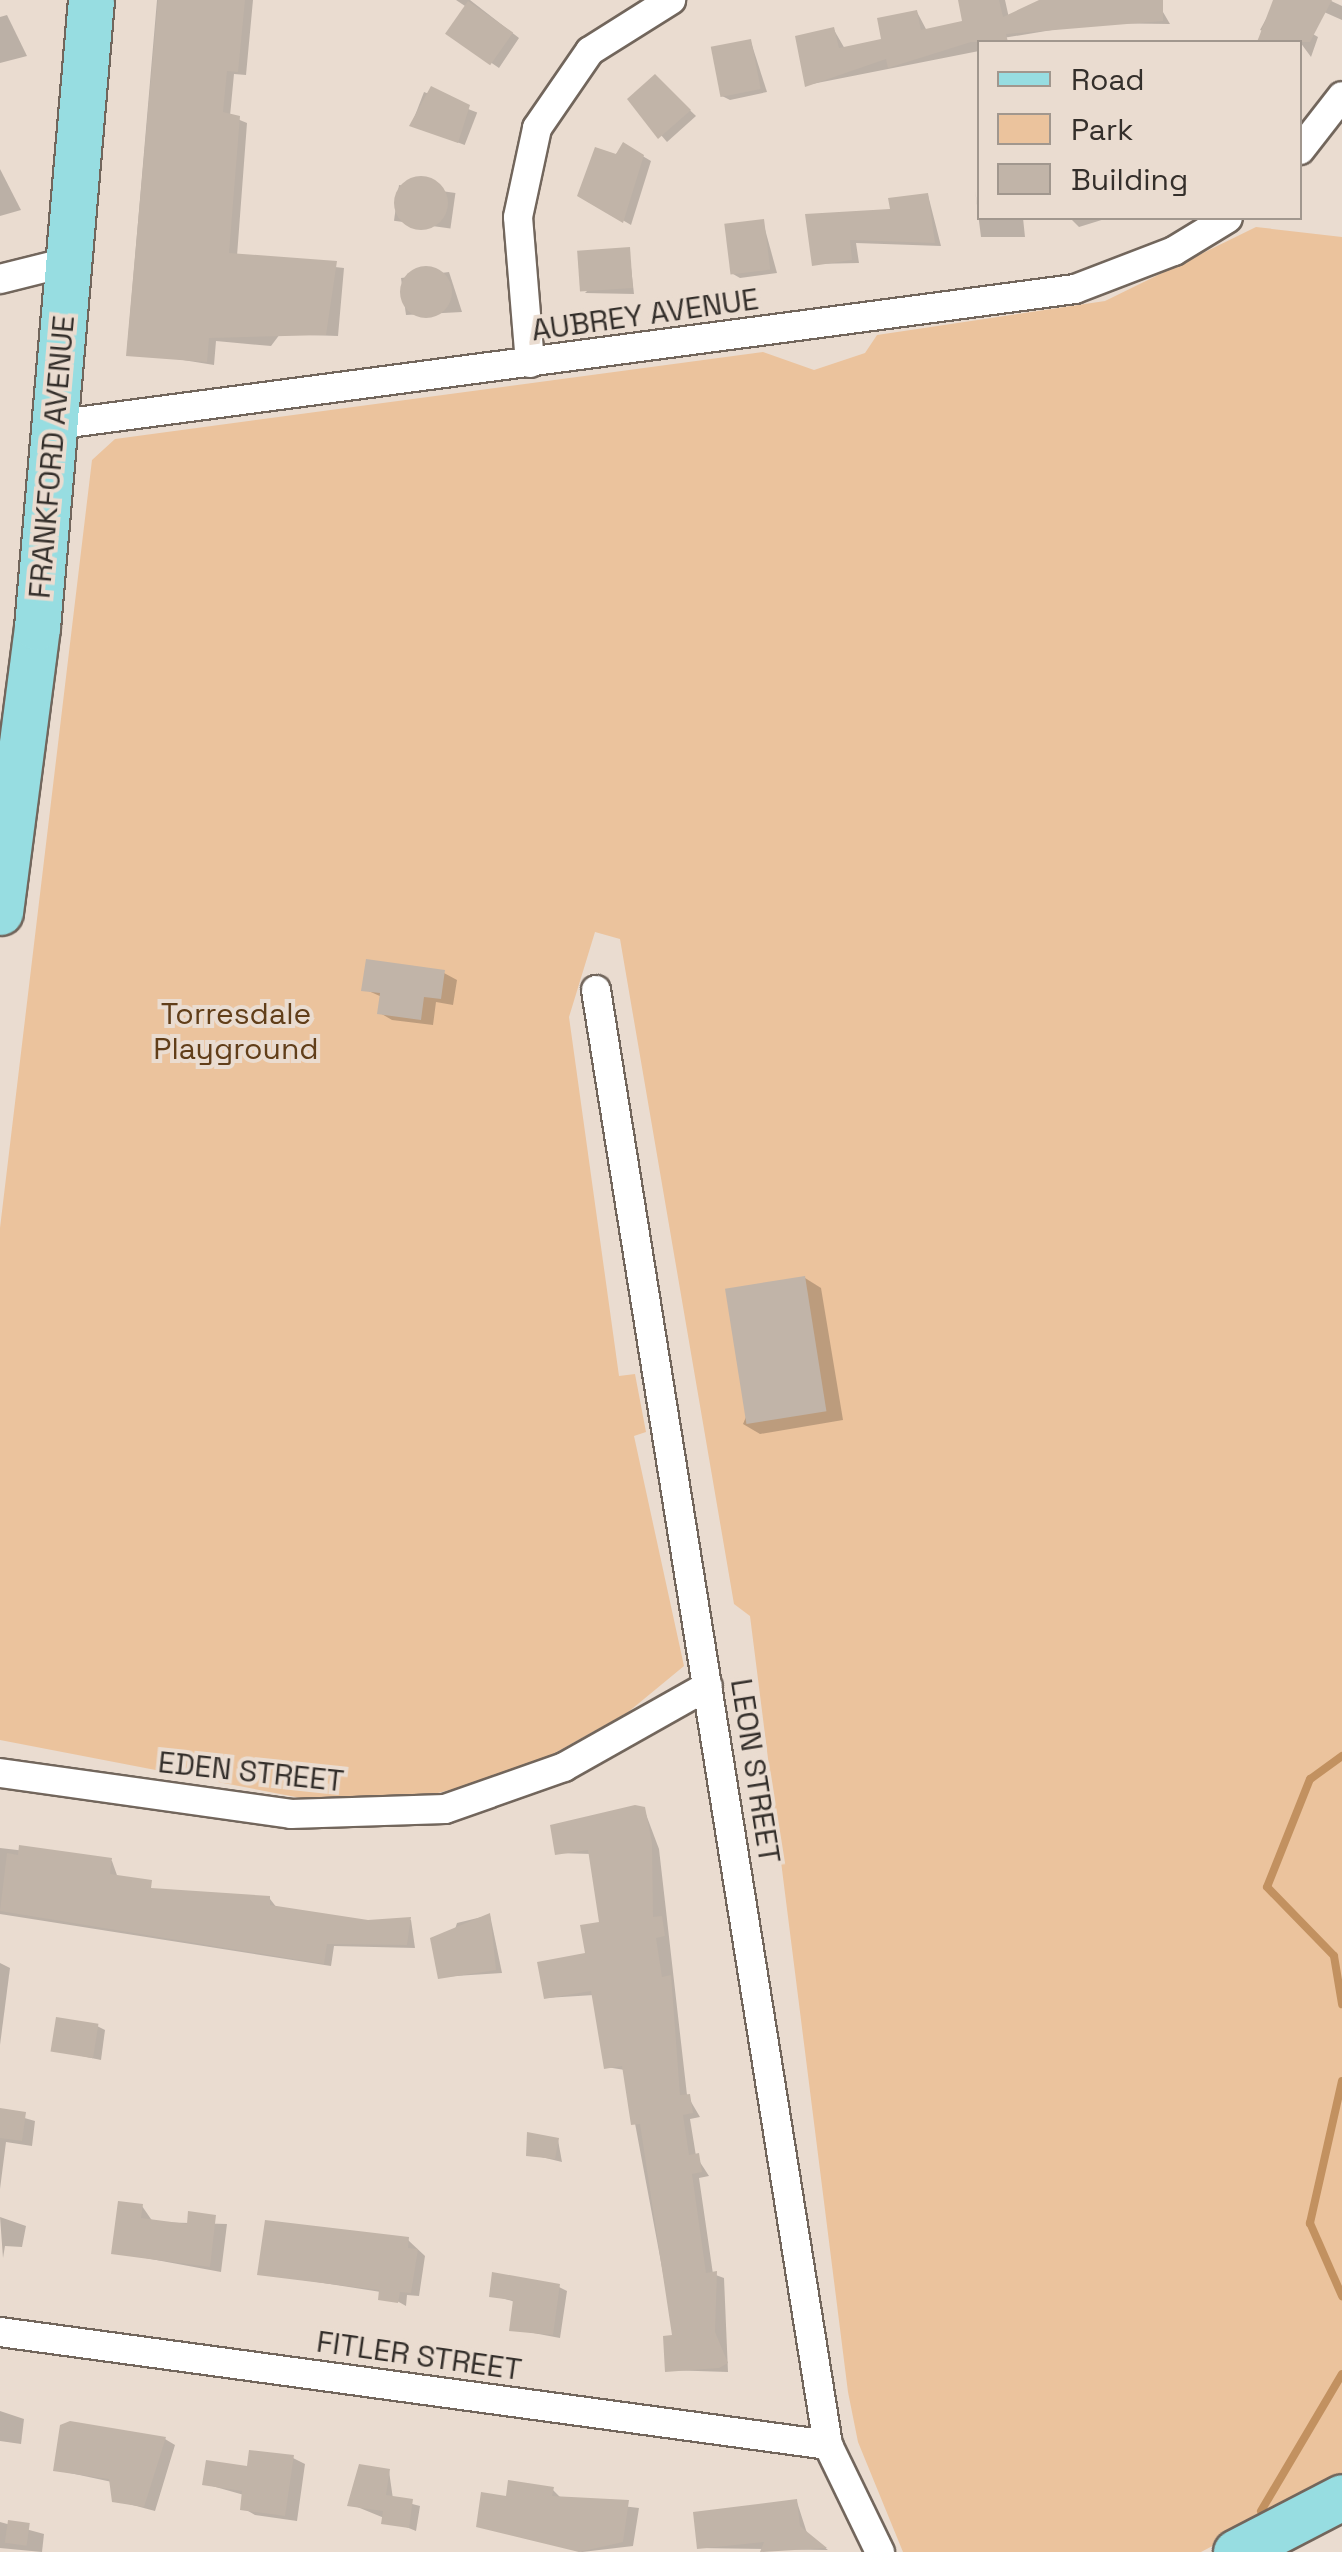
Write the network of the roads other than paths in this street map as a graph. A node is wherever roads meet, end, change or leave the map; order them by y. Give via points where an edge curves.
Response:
1 (91, 0) edge
2 (671, 0) edge
3 (1342, 96) edge
4 (1302, 147) edge
5 (1225, 220) edge
6 (68, 262) junction
7 (0, 279) edge
8 (530, 363) junction
9 (54, 426) junction
10 (4, 848) edge
11 (0, 912) edge
12 (596, 990) dead end
13 (708, 1686) junction
14 (0, 1773) edge
15 (0, 2332) edge
16 (828, 2445) junction
17 (1342, 2497) edge
18 (880, 2552) edge
19 (1236, 2552) edge

1 - 6 main road, FRANKFORD AVENUE
2 - 8 street via 590,51 537,128 518,217
3 - 4 street
5 - 8 street, AUBREY AVENUE via 1160,258 1075,289
6 - 7 street
6 - 9 main road, FRANKFORD AVENUE
8 - 9 street, AUBREY AVENUE
9 - 10 main road, FRANKFORD AVENUE
10 - 11 main road, FRANKFORD AVENUE
12 - 13 street, LEON STREET
13 - 14 street, EDEN STREET via 564,1767 445,1809 291,1814
13 - 16 street, LEON STREET
15 - 16 street, FITLER STREET
16 - 18 street, LEON STREET
17 - 19 main road

